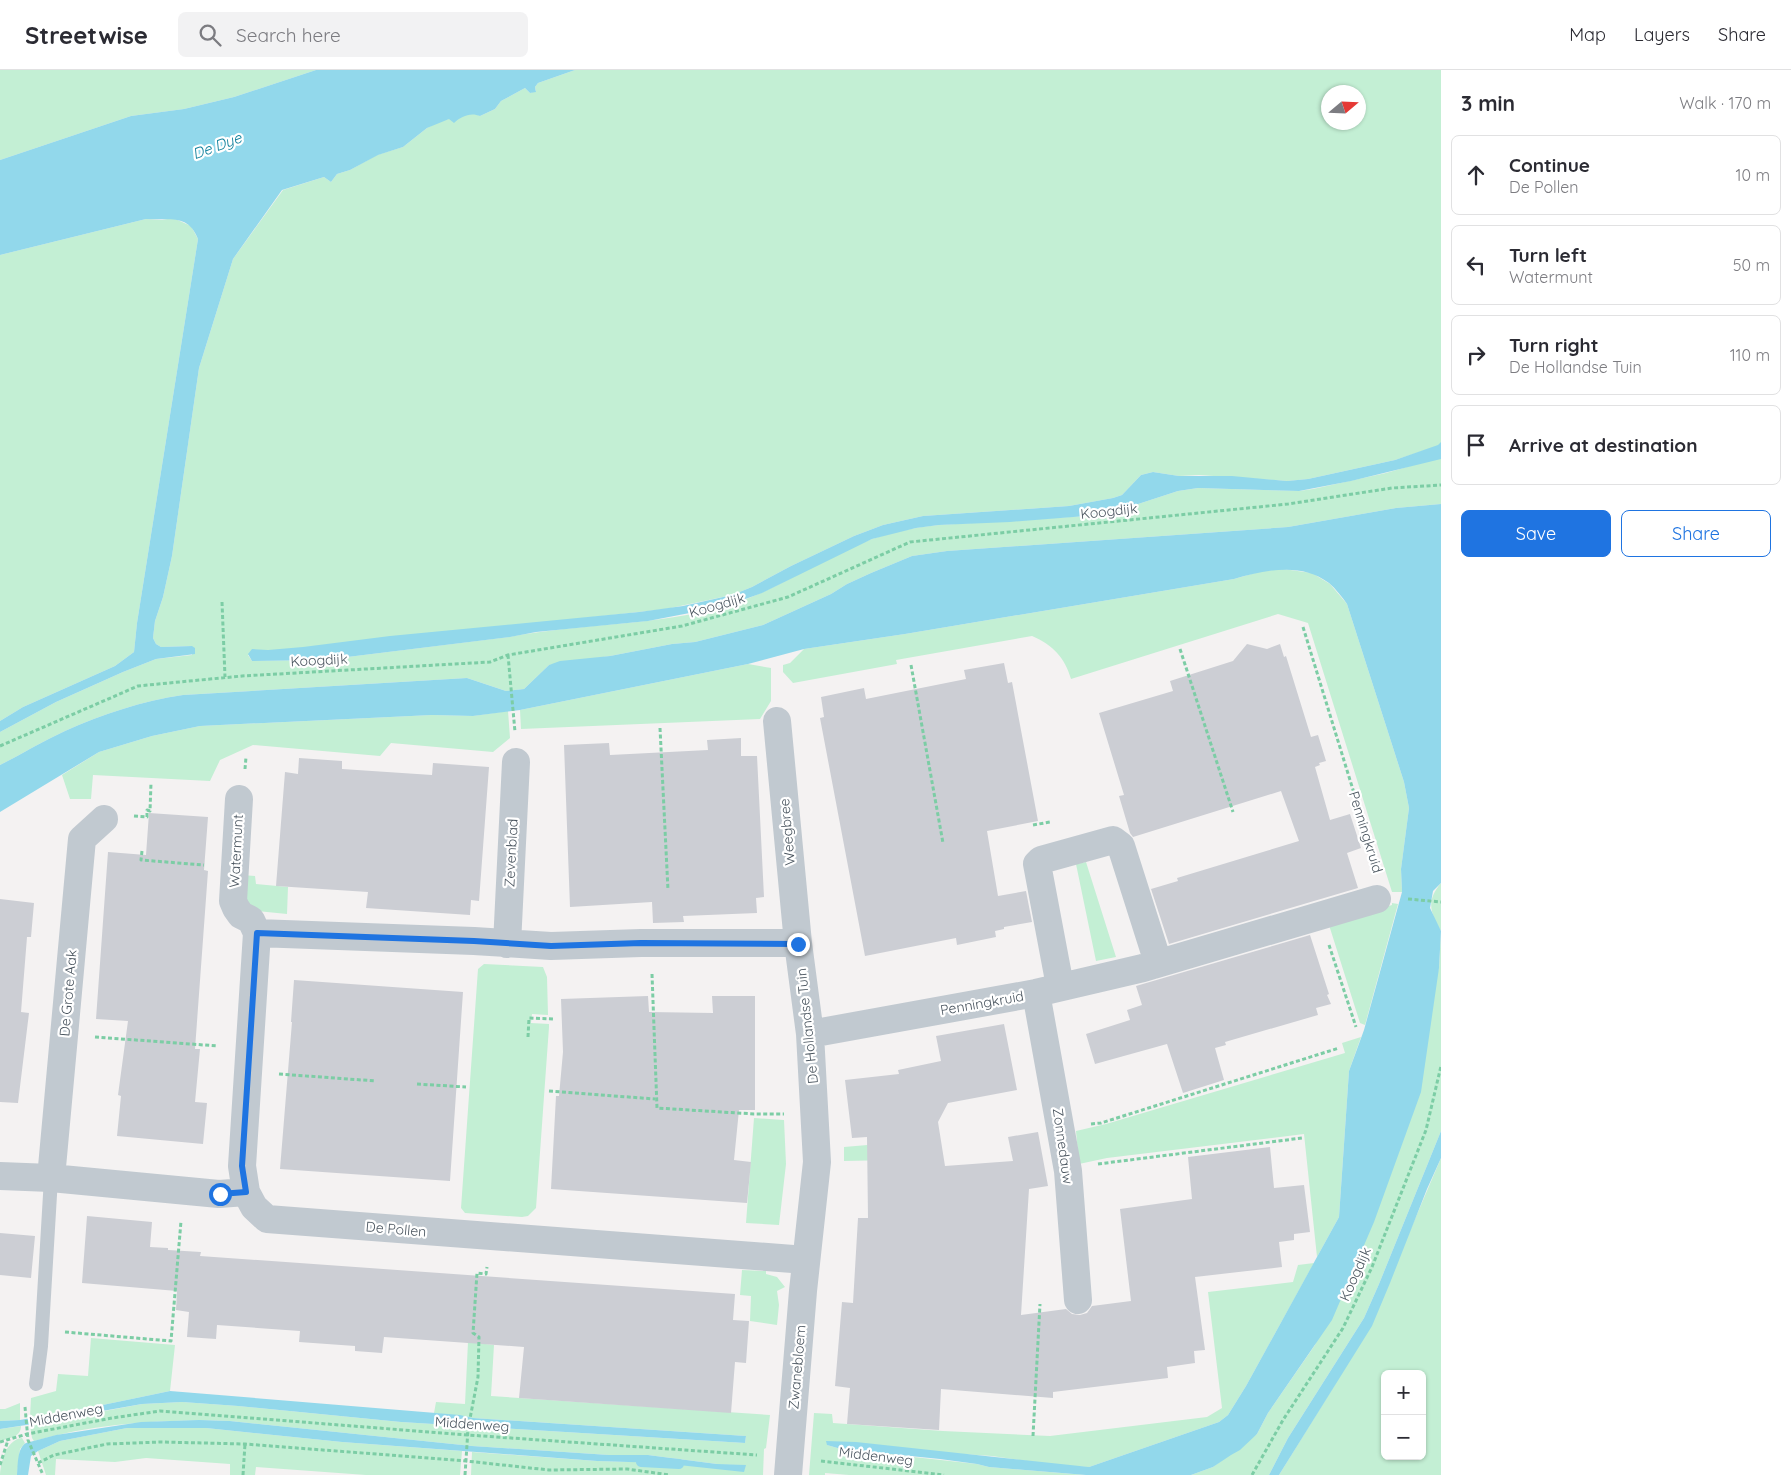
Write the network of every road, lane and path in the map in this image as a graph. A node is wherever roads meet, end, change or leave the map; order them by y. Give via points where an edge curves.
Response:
1 (1441, 485) edge
2 (222, 602) dead end
3 (1303, 627) dead end
4 (1180, 648) dead end
5 (508, 655) junction
6 (911, 665) dead end
7 (225, 678) junction
8 (777, 721) dead end
9 (514, 725) dead end
10 (660, 728) dead end
11 (0, 746) edge
12 (516, 762) dead end
13 (151, 783) dead end
14 (239, 799) dead end
15 (1233, 812) dead end
16 (116, 818) joint
17 (943, 843) dead end
18 (142, 851) dead end
19 (235, 867) junction
20 (668, 890) dead end
21 (1390, 899) junction
22 (1441, 902) edge
23 (1320, 916) junction
24 (257, 933) junction
25 (507, 944) junction
26 (651, 944) junction
27 (798, 944) junction
28 (1153, 965) junction
29 (1048, 990) junction
30 (553, 1019) dead end
31 (1356, 1028) dead end
32 (64, 1034) junction
33 (810, 1034) junction
34 (528, 1037) dead end
35 (1339, 1048) dead end
36 (249, 1059) junction
37 (1441, 1066) edge
38 (376, 1081) dead end
39 (417, 1084) dead end
40 (466, 1087) dead end
41 (549, 1091) dead end
42 (655, 1099) junction
43 (815, 1114) junction
44 (1062, 1129) junction
45 (1302, 1138) dead end
46 (1068, 1170) junction
47 (0, 1176) edge
48 (51, 1178) junction
49 (183, 1191) junction
50 (246, 1192) junction
51 (490, 1236) junction
52 (806, 1260) junction
53 (1078, 1300) dead end
54 (1040, 1304) dead end
55 (42, 1330) junction
56 (36, 1384) dead end
57 (25, 1413) dead end
58 (26, 1432) junction
59 (468, 1435) junction
60 (1033, 1436) dead end
61 (8, 1440) junction
62 (0, 1442) edge
63 (245, 1444) junction
64 (466, 1461) junction
65 (38, 1463) junction
66 (0, 1465) edge
67 (789, 1466) edge
68 (43, 1475) edge
69 (243, 1475) edge
70 (465, 1475) edge
71 (670, 1475) edge
72 (944, 1475) edge
73 (1252, 1475) edge

1 - 5 path, Koogdijk via 1392,488 1288,504 910,542 788,596 682,626
2 - 7 path
3 - 21 path, Penningkruid via 1384,889
4 - 15 path
5 - 7 path, Koogdijk via 490,662
5 - 9 path
6 - 17 path
7 - 11 path, Koogdijk via 138,686
8 - 27 street, Weegbree
10 - 20 path
12 - 25 street, Zevenblad
13 - 16 path via 147,817
14 - 19 street, Watermunt
16 - 32 street, De Grote Aak via 82,839
18 - 19 path via 141,860
19 - 24 street, Watermunt via 233,901 241,915 251,920
21 - 22 path
21 - 23 street, Penningkruid
23 - 28 street, Penningkruid
23 - 31 path
24 - 25 street
24 - 36 street
25 - 26 street
26 - 27 street
26 - 42 path
27 - 33 street, De Hollandse Tuin
28 - 29 street, Penningkruid
28 - 29 street, Zonnedauw via 1155,952 1121,846 1113,840 1041,860 1037,864
29 - 33 street, Penningkruid
29 - 44 street, Zonnedauw
30 - 34 path via 529,1018
32 - 36 path
32 - 48 street, De Grote Aak
33 - 43 street, De Hollandse Tuin
35 - 44 path via 1101,1123
36 - 38 path
36 - 50 street via 242,1166
37 - 73 path, Koogdijk via 1426,1130 1372,1267 1343,1328 1283,1420
39 - 40 path
41 - 42 path
42 - 43 path via 657,1108
43 - 52 street, De Hollandse Tuin via 817,1162
44 - 46 street, Zonnedauw
45 - 46 path
46 - 53 street, Zonnedauw
47 - 48 street
48 - 49 street
48 - 55 lane
49 - 50 street
49 - 55 path via 171,1340
50 - 51 street, De Pollen via 254,1207 267,1219
51 - 52 street, De Pollen
51 - 59 path via 486,1274 477,1273 473,1333 479,1337 478,1377
52 - 67 street, Zwanebloem
54 - 60 path
55 - 56 lane
57 - 58 path
58 - 59 path, Middenweg via 160,1411
58 - 61 path, Middenweg
58 - 65 path
59 - 64 path
59 - 67 path, Middenweg
61 - 62 path, Middenweg
61 - 66 path
63 - 64 path
63 - 65 path via 107,1444 54,1455
63 - 69 path
64 - 70 path
64 - 71 path via 549,1470 627,1469
65 - 68 path
67 - 72 path, Middenweg

